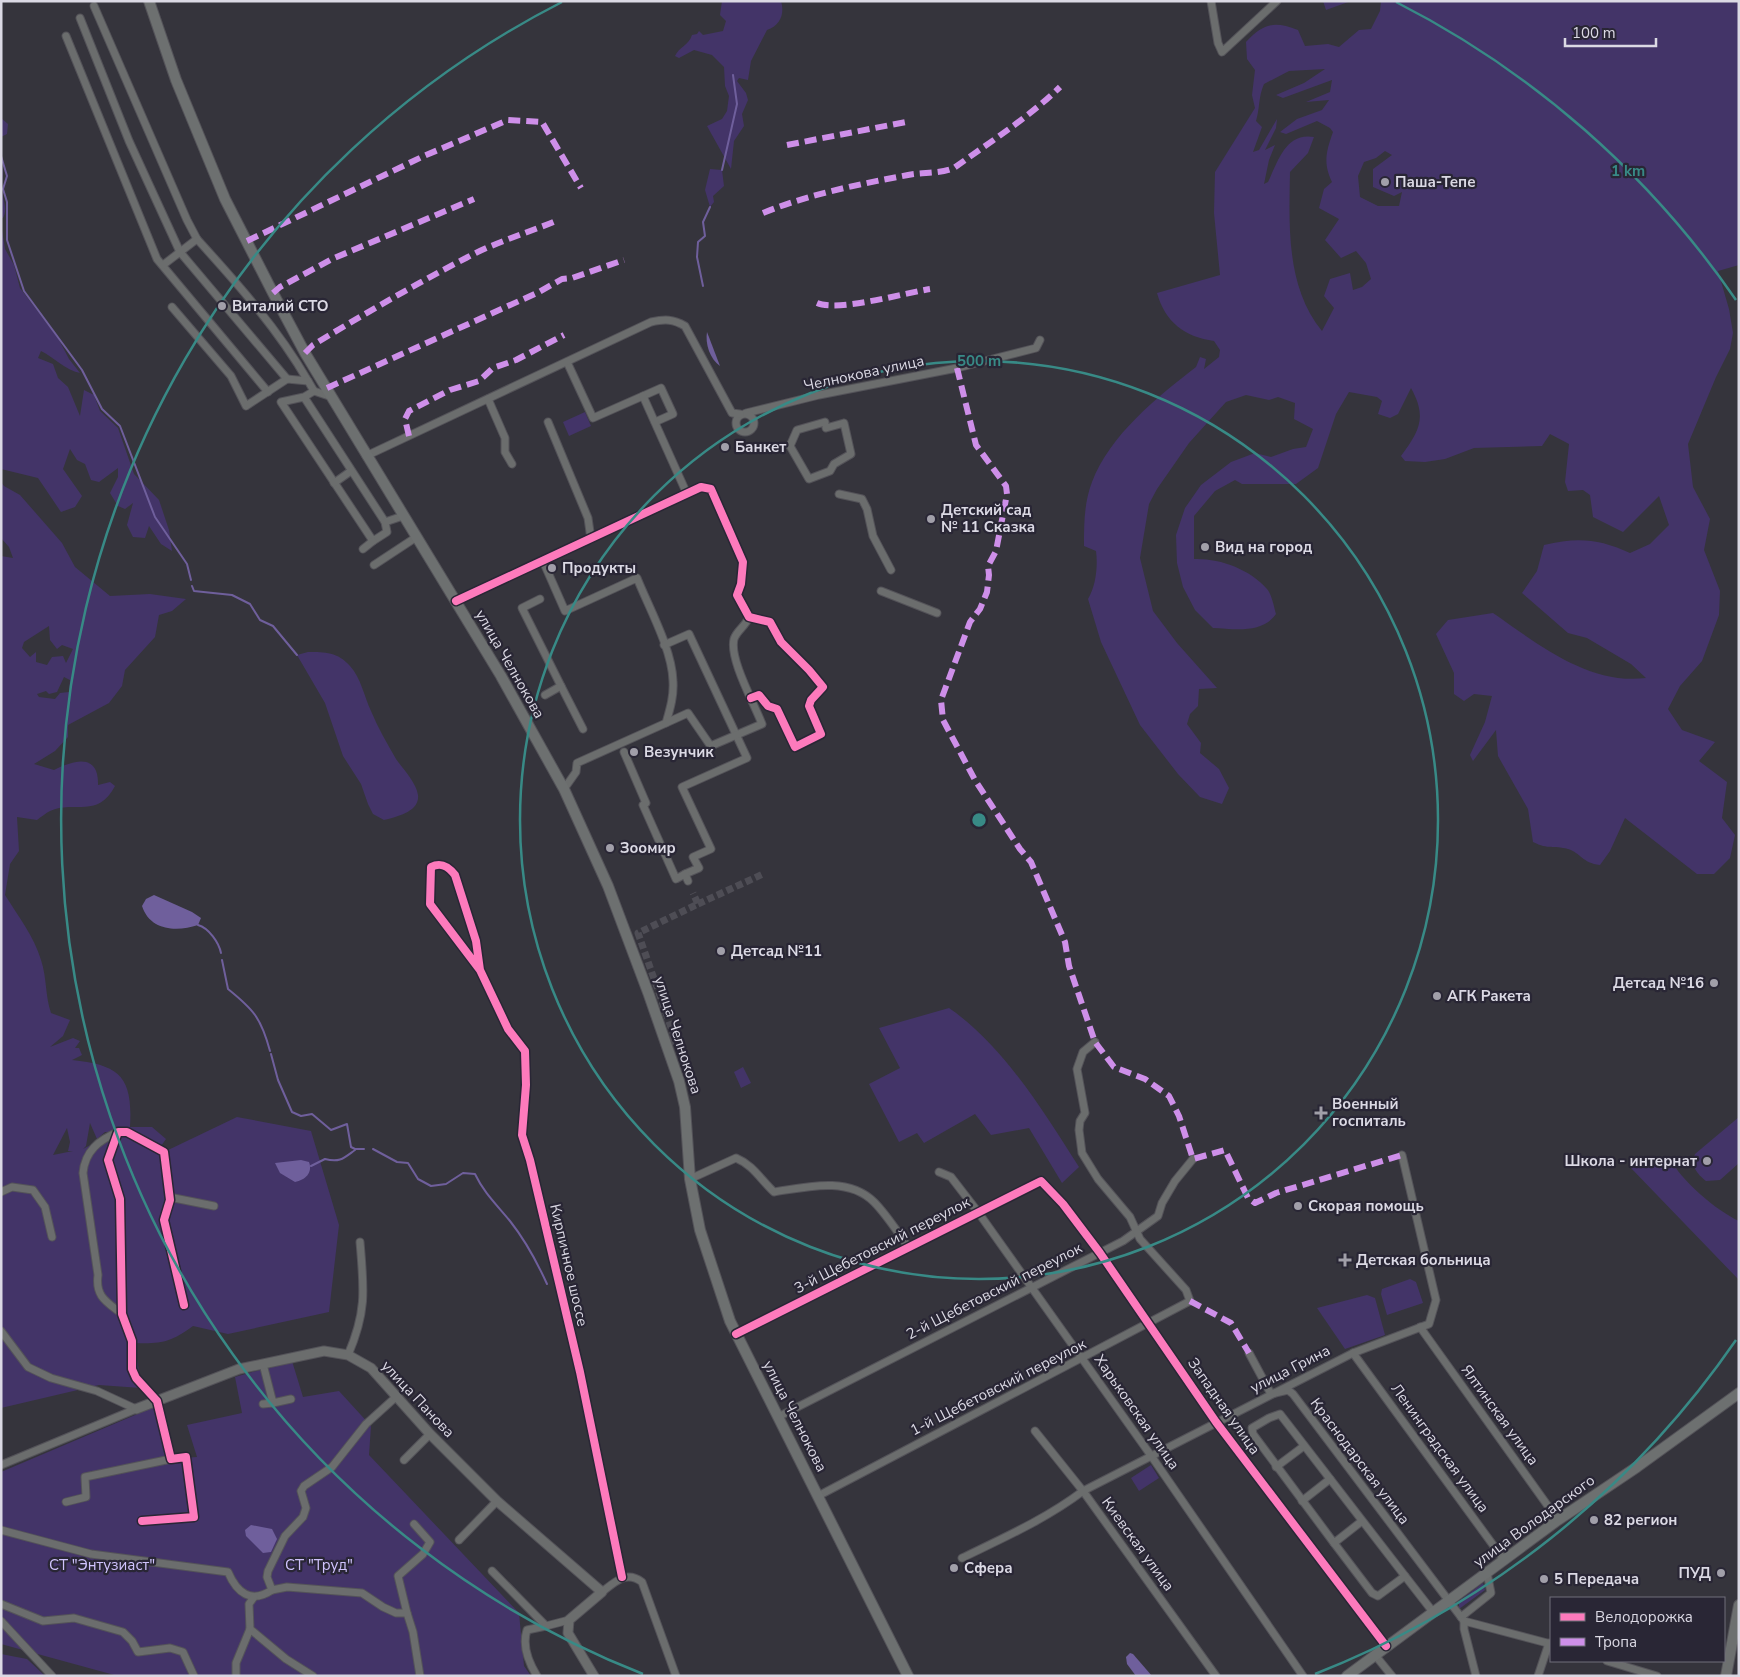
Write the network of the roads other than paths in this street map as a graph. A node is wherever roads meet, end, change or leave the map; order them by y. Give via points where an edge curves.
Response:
1 (149, 1) edge
2 (1211, 1) edge
3 (1276, 1) edge
4 (94, 6) dead end
5 (80, 18) dead end
6 (66, 36) dead end
7 (197, 238) junction
8 (180, 252) junction
9 (163, 265) junction
10 (172, 307) dead end
11 (1040, 340) dead end
12 (568, 362) junction
13 (287, 379) junction
14 (308, 381) junction
15 (314, 391) junction
16 (268, 392) junction
17 (644, 396) junction
18 (304, 398) junction
19 (333, 398) junction
20 (488, 399) junction
21 (548, 422) dead end
22 (655, 422) junction
23 (825, 425) joint
24 (366, 456) junction
25 (512, 464) dead end
26 (351, 470) junction
27 (334, 483) junction
28 (687, 494) junction
29 (839, 494) dead end
30 (403, 516) junction
31 (385, 522) junction
32 (415, 538) junction
33 (591, 539) junction
34 (373, 541) junction
35 (363, 549) dead end
36 (543, 562) junction
37 (374, 565) dead end
38 (891, 570) dead end
39 (881, 591) dead end
40 (540, 599) dead end
41 (456, 601) junction
42 (937, 613) dead end
43 (748, 617) junction
44 (664, 645) junction
45 (561, 686) junction
46 (545, 695) dead end
47 (751, 698) junction
48 (666, 723) junction
49 (583, 729) dead end
50 (736, 735) junction
51 (624, 752) dead end
52 (564, 789) junction
53 (480, 970) junction
54 (1095, 1042) dead end
55 (118, 1132) junction
56 (1402, 1155) dead end
57 (1193, 1159) dead end
58 (939, 1172) dead end
59 (690, 1179) junction
60 (1041, 1181) joint
61 (1, 1192) edge
62 (170, 1200) junction
63 (214, 1206) dead end
64 (978, 1212) junction
65 (1137, 1230) junction
66 (52, 1237) dead end
67 (360, 1242) dead end
68 (909, 1248) junction
69 (1100, 1253) junction
70 (1032, 1287) junction
71 (184, 1305) dead end
72 (122, 1314) junction
73 (1149, 1323) junction
74 (1420, 1327) junction
75 (1, 1331) edge
76 (736, 1334) junction
77 (1249, 1353) dead end
78 (1353, 1353) junction
79 (348, 1355) junction
80 (1082, 1358) junction
81 (263, 1364) junction
82 (1271, 1394) junction
83 (1737, 1395) edge
84 (397, 1396) junction
85 (157, 1400) junction
86 (291, 1400) dead end
87 (273, 1403) junction
88 (263, 1404) dead end
89 (136, 1409) junction
90 (778, 1416) junction
91 (1216, 1422) junction
92 (1036, 1431) dead end
93 (430, 1434) junction
94 (1304, 1446) junction
95 (1152, 1456) junction
96 (171, 1459) junction
97 (404, 1460) dead end
98 (1, 1465) edge
99 (1276, 1466) junction
100 (1330, 1479) junction
101 (1083, 1491) junction
102 (818, 1496) junction
103 (497, 1501) junction
104 (1302, 1501) junction
105 (66, 1502) dead end
106 (1558, 1520) junction
107 (142, 1521) dead end
108 (1362, 1521) junction
109 (414, 1524) dead end
110 (1, 1530) edge
111 (459, 1540) dead end
112 (1334, 1543) junction
113 (962, 1558) dead end
114 (1504, 1560) junction
115 (492, 1571) dead end
116 (1487, 1573) junction
117 (622, 1576) junction
118 (1404, 1576) junction
119 (272, 1590) junction
120 (602, 1592) junction
121 (254, 1597) junction
122 (1448, 1601) junction
123 (1, 1604) edge
124 (1739, 1605) edge
125 (1432, 1612) junction
126 (407, 1613) junction
127 (1462, 1619) junction
128 (568, 1620) junction
129 (1, 1621) edge
130 (546, 1626) junction
131 (250, 1629) junction
132 (1550, 1644) edge
133 (1386, 1646) junction
134 (1375, 1655) junction
135 (1610, 1662) edge
136 (52, 1676) edge
137 (194, 1676) edge
138 (236, 1676) edge
139 (312, 1676) edge
140 (420, 1676) edge
141 (537, 1676) edge
142 (594, 1676) edge
143 (676, 1676) edge
144 (908, 1676) edge
145 (1216, 1676) edge
146 (1303, 1676) edge
147 (1347, 1676) edge
148 (1392, 1676) edge
149 (1476, 1676) edge
150 (1538, 1676) edge
151 (1657, 1676) edge
152 (1726, 1676) edge

1 - 19 main road, улица Челнокова via 176,80 225,199 300,345
2 - 3 street via 1222,52
4 - 7 street
5 - 8 street via 129,141
6 - 9 street via 157,259
7 - 8 street
7 - 14 street via 244,291
8 - 9 street
8 - 13 street
9 - 16 street
10 - 16 street via 231,376 246,406
11 - 12 street, Челнокова улица via 1036,348 957,368 819,395 743,414 732,413 685,326 676,321 651,322
12 - 17 street via 592,418
12 - 20 street
13 - 14 street
13 - 16 street
14 - 15 street
15 - 18 street
15 - 19 street
17 - 22 street
17 - 22 street via 661,388 673,414
18 - 26 street
18 - 27 street via 281,402
19 - 24 main road, улица Челнокова
20 - 24 street
20 - 25 street
21 - 33 street via 588,518
22 - 28 street
23 - 23 street via 797,430 790,446 809,479 830,471 834,464 851,454 844,423
24 - 30 main road, улица Челнокова
26 - 27 street
26 - 31 street
27 - 34 street
28 - 33 street
28 - 43 street via 701,486 711,488 743,562 737,595
29 - 38 street via 862,499 873,536
30 - 31 street
30 - 32 main road, улица Челнокова
31 - 34 street via 387,532
32 - 37 street
32 - 41 main road, улица Челнокова
33 - 36 street
34 - 35 street
36 - 41 street
36 - 44 street via 565,611 637,578
39 - 42 street
40 - 45 street via 522,608
41 - 52 main road, улица Челнокова
43 - 47 street via 734,639 733,653
43 - 47 street via 770,622 781,642 823,687 809,706 821,734 794,747 777,709 768,706 759,694
44 - 48 street via 673,679 672,702
44 - 50 street via 689,634
45 - 46 street
45 - 49 street
47 - 50 street via 762,724
48 - 50 street via 688,713 710,745
48 - 52 street via 577,763 576,772
50 - 51 street via 746,758 682,788 711,849 693,857 698,868 686,878 676,879
52 - 59 main road, улица Челнокова via 622,923 676,1072 685,1107
53 - 53 street, Кирпичное шоссе via 430,904 431,866 448,867 455,875 476,941
53 - 117 street, Кирпичное шоссе via 508,1029 525,1051 522,1135 580,1372
54 - 65 street via 1083,1052 1077,1069 1085,1113 1079,1130 1082,1153
55 - 62 street via 127,1132 164,1152
55 - 72 street via 108,1160 120,1199
55 - 72 street via 101,1140 91,1152 84,1162 83,1174 98,1275 96,1287 102,1298
56 - 74 street via 1436,1300 1429,1324
57 - 65 street, 2-й Щебетовский переулок via 1175,1181 1158,1216
58 - 64 street, Харьковская улица via 951,1177
59 - 68 street via 736,1158 749,1164 774,1192 821,1185 852,1188 875,1203
59 - 76 main road, улица Челнокова via 700,1230
60 - 64 street, 3-й Щебетовский переулок
60 - 69 street, Западная улица via 1064,1204
61 - 66 street via 12,1187 32,1190 45,1207
62 - 63 street via 174,1198
62 - 71 street via 164,1220
64 - 68 street, 3-й Щебетовский переулок
64 - 70 street, Харьковская улица
65 - 69 street, 2-й Щебетовский переулок
65 - 73 street, 1-й Щебетовский переулок via 1140,1239 1186,1290 1190,1301
67 - 79 street via 365,1293 362,1317
68 - 76 street, 3-й Щебетовский переулок
69 - 70 street, 2-й Щебетовский переулок
69 - 73 street, Западная улица
70 - 80 street, Харьковская улица
70 - 90 street, 2-й Щебетовский переулок
72 - 85 street via 132,1341 132,1369 136,1378
73 - 80 street, 1-й Щебетовский переулок
73 - 91 street, Западная улица
74 - 78 street, улица Грина
74 - 106 street, Ялтинская улица
75 - 89 street via 28,1367 51,1378 97,1391
76 - 90 main road, улица Челнокова
77 - 82 street
78 - 82 street, улица Грина
78 - 114 street, Ленинградская улица
79 - 81 street, улица Панова via 324,1351
79 - 84 street, улица Панова via 371,1368
80 - 95 street, Харьковская улица
80 - 102 street, 1-й Щебетовский переулок
81 - 85 street, улица Панова via 239,1369
81 - 87 street
82 - 91 street, улица Грина
82 - 122 street, Краснодарская улица via 1288,1390 1293,1394
83 - 106 main road, улица Володарского
84 - 93 street, улица Панова
84 - 119 street via 366,1424 332,1467 304,1486 301,1491 306,1508 303,1517 284,1536 268,1571
85 - 89 street, улица Панова
85 - 96 street
86 - 87 street
87 - 88 street
89 - 98 street
90 - 102 main road, улица Челнокова
91 - 95 street, улица Грина
91 - 133 street, Западная улица
92 - 101 street, Киевская улица
93 - 97 street
93 - 103 street, улица Панова
94 - 99 street
94 - 99 street via 1280,1414 1252,1428
94 - 100 street
95 - 101 street, улица Грина
95 - 146 street, Харьковская улица
96 - 105 street via 85,1477 86,1497
96 - 107 street via 186,1457 194,1517
99 - 104 street
100 - 104 street
100 - 108 street
101 - 113 street, улица Грина via 1065,1505
101 - 145 street, Киевская улица
102 - 144 main road, улица Челнокова
103 - 111 street
103 - 120 street, улица Панова
104 - 112 street
106 - 114 main road, улица Володарского
108 - 112 street
108 - 118 street
109 - 126 street via 430,1542 398,1576
110 - 121 street via 91,1554 228,1572 234,1584
112 - 118 street via 1372,1593 1378,1596
114 - 116 main road, улица Володарского
115 - 130 street
116 - 122 main road, улица Володарского
116 - 127 street via 1491,1593
117 - 120 street
117 - 143 street via 631,1576 642,1582
118 - 125 street
119 - 121 street
119 - 126 street via 287,1587 362,1592 383,1607 396,1613
120 - 128 street
121 - 131 street via 249,1604
122 - 125 main road, улица Володарского
122 - 127 street
123 - 137 street via 43,1621 74,1618 123,1632 138,1652 170,1648 182,1652
124 - 152 main road
125 - 133 main road, улица Володарского
126 - 140 street
127 - 132 street
127 - 149 street
128 - 130 street
128 - 142 street via 568,1633
129 - 136 street
130 - 141 street via 527,1630 525,1637 529,1662
131 - 138 street via 236,1663
131 - 139 street
132 - 150 street
133 - 134 main road, улица Володарского
134 - 147 main road, улица Володарского
134 - 148 street
135 - 151 street

